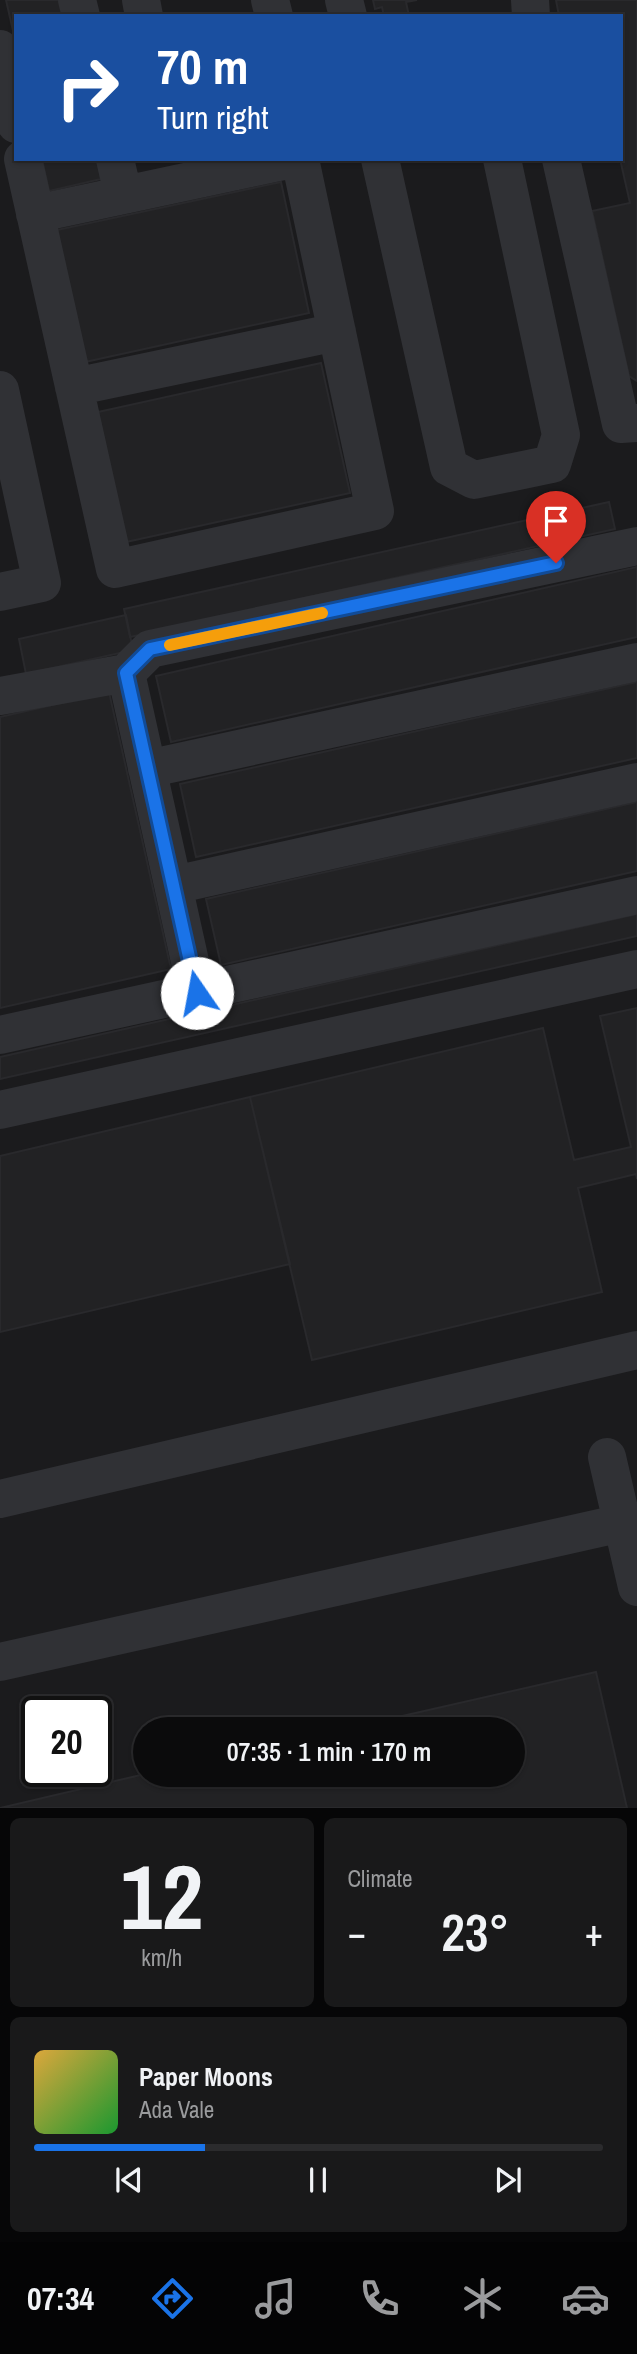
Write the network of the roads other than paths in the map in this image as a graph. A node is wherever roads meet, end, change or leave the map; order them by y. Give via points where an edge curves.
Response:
1 (0, 49) edge
2 (14, 115) edge
3 (23, 161) edge
4 (274, 161) edge
5 (300, 161) edge
6 (380, 161) edge
7 (502, 161) edge
8 (561, 161) edge
9 (119, 177) edge
10 (35, 214) junction
11 (337, 332) junction
12 (74, 387) junction
13 (0, 390) edge
14 (637, 423) edge
15 (637, 546) edge
16 (0, 592) edge
17 (637, 662) edge
18 (126, 673) junction
19 (0, 696) edge
20 (147, 769) junction
21 (637, 782) edge
22 (174, 885) junction
23 (637, 895) edge
24 (637, 969) edge
25 (197, 993) junction
26 (0, 1035) edge
27 (0, 1110) edge
28 (637, 1350) edge
29 (607, 1457) dead end
30 (0, 1499) edge
31 (622, 1523) junction
32 (637, 1587) edge
33 (0, 1662) edge

1 - 2 lane
3 - 10 lane
4 - 9 lane
5 - 11 lane
6 - 7 lane via 449,467 474,480 552,464 561,435
8 - 14 lane via 621,424
9 - 10 lane
10 - 12 lane
11 - 12 lane
11 - 12 lane via 375,511 115,569
13 - 16 lane via 42,583
15 - 18 lane via 150,649
17 - 20 lane
18 - 19 lane
18 - 20 lane
20 - 22 lane
21 - 22 lane
22 - 25 lane
23 - 25 lane
24 - 27 lane
25 - 26 lane
28 - 30 lane
29 - 31 lane
31 - 32 lane
31 - 33 lane

